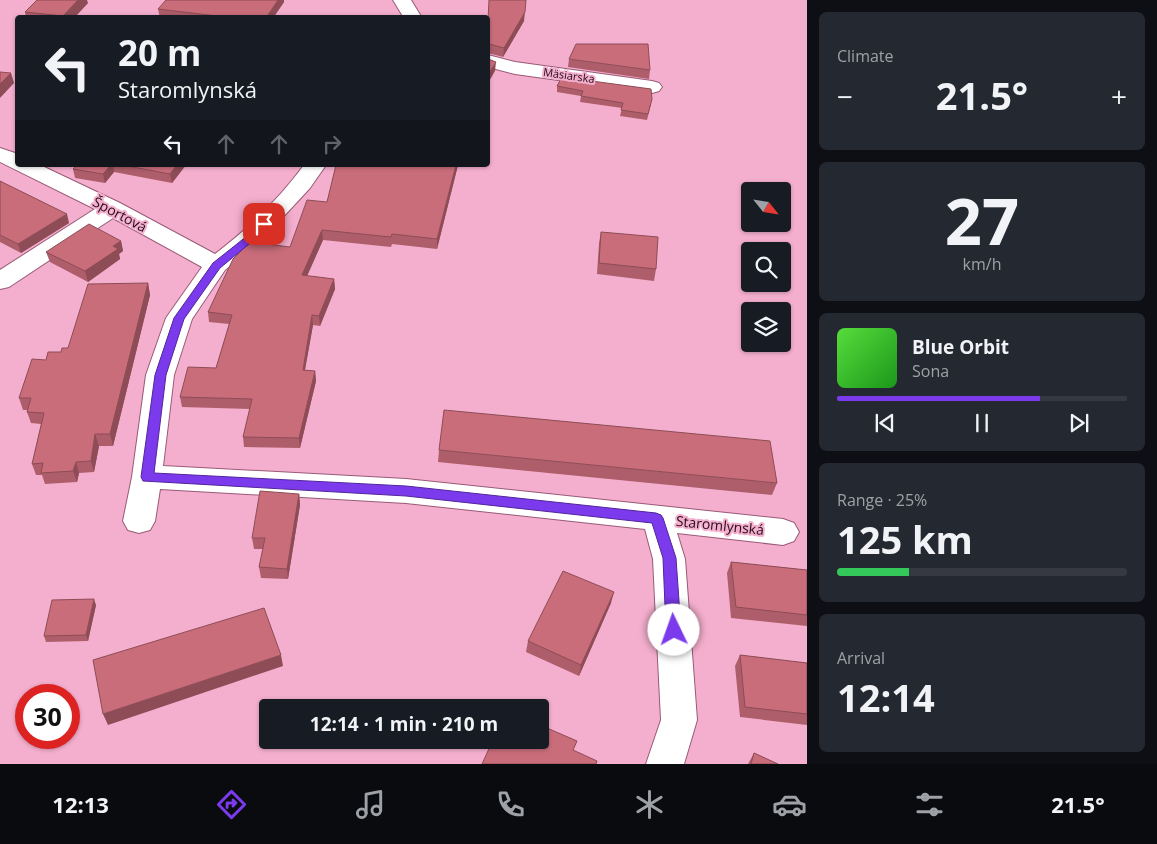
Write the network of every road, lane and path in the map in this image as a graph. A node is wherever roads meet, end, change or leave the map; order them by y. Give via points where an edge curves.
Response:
1 (402, 0) edge
2 (412, 15) edge
3 (490, 62) edge
4 (652, 87) edge
5 (0, 154) edge
6 (15, 161) edge
7 (27, 167) edge
8 (314, 167) edge
9 (112, 208) junction
10 (216, 265) junction
11 (0, 281) edge
12 (147, 477) junction
13 (656, 518) junction
14 (139, 521) dead end
15 (782, 532) dead end
16 (665, 764) edge

1 - 2 street
3 - 4 street, Mäsiarska via 515,68
5 - 6 street
7 - 9 street, Športová
8 - 10 street via 251,238
9 - 10 street, Športová
9 - 11 street
10 - 12 street via 179,318 160,375
12 - 13 street, Staromlynská via 406,491
12 - 14 street
13 - 15 street, Staromlynská
13 - 16 street, Staromlynská via 670,558 679,720

